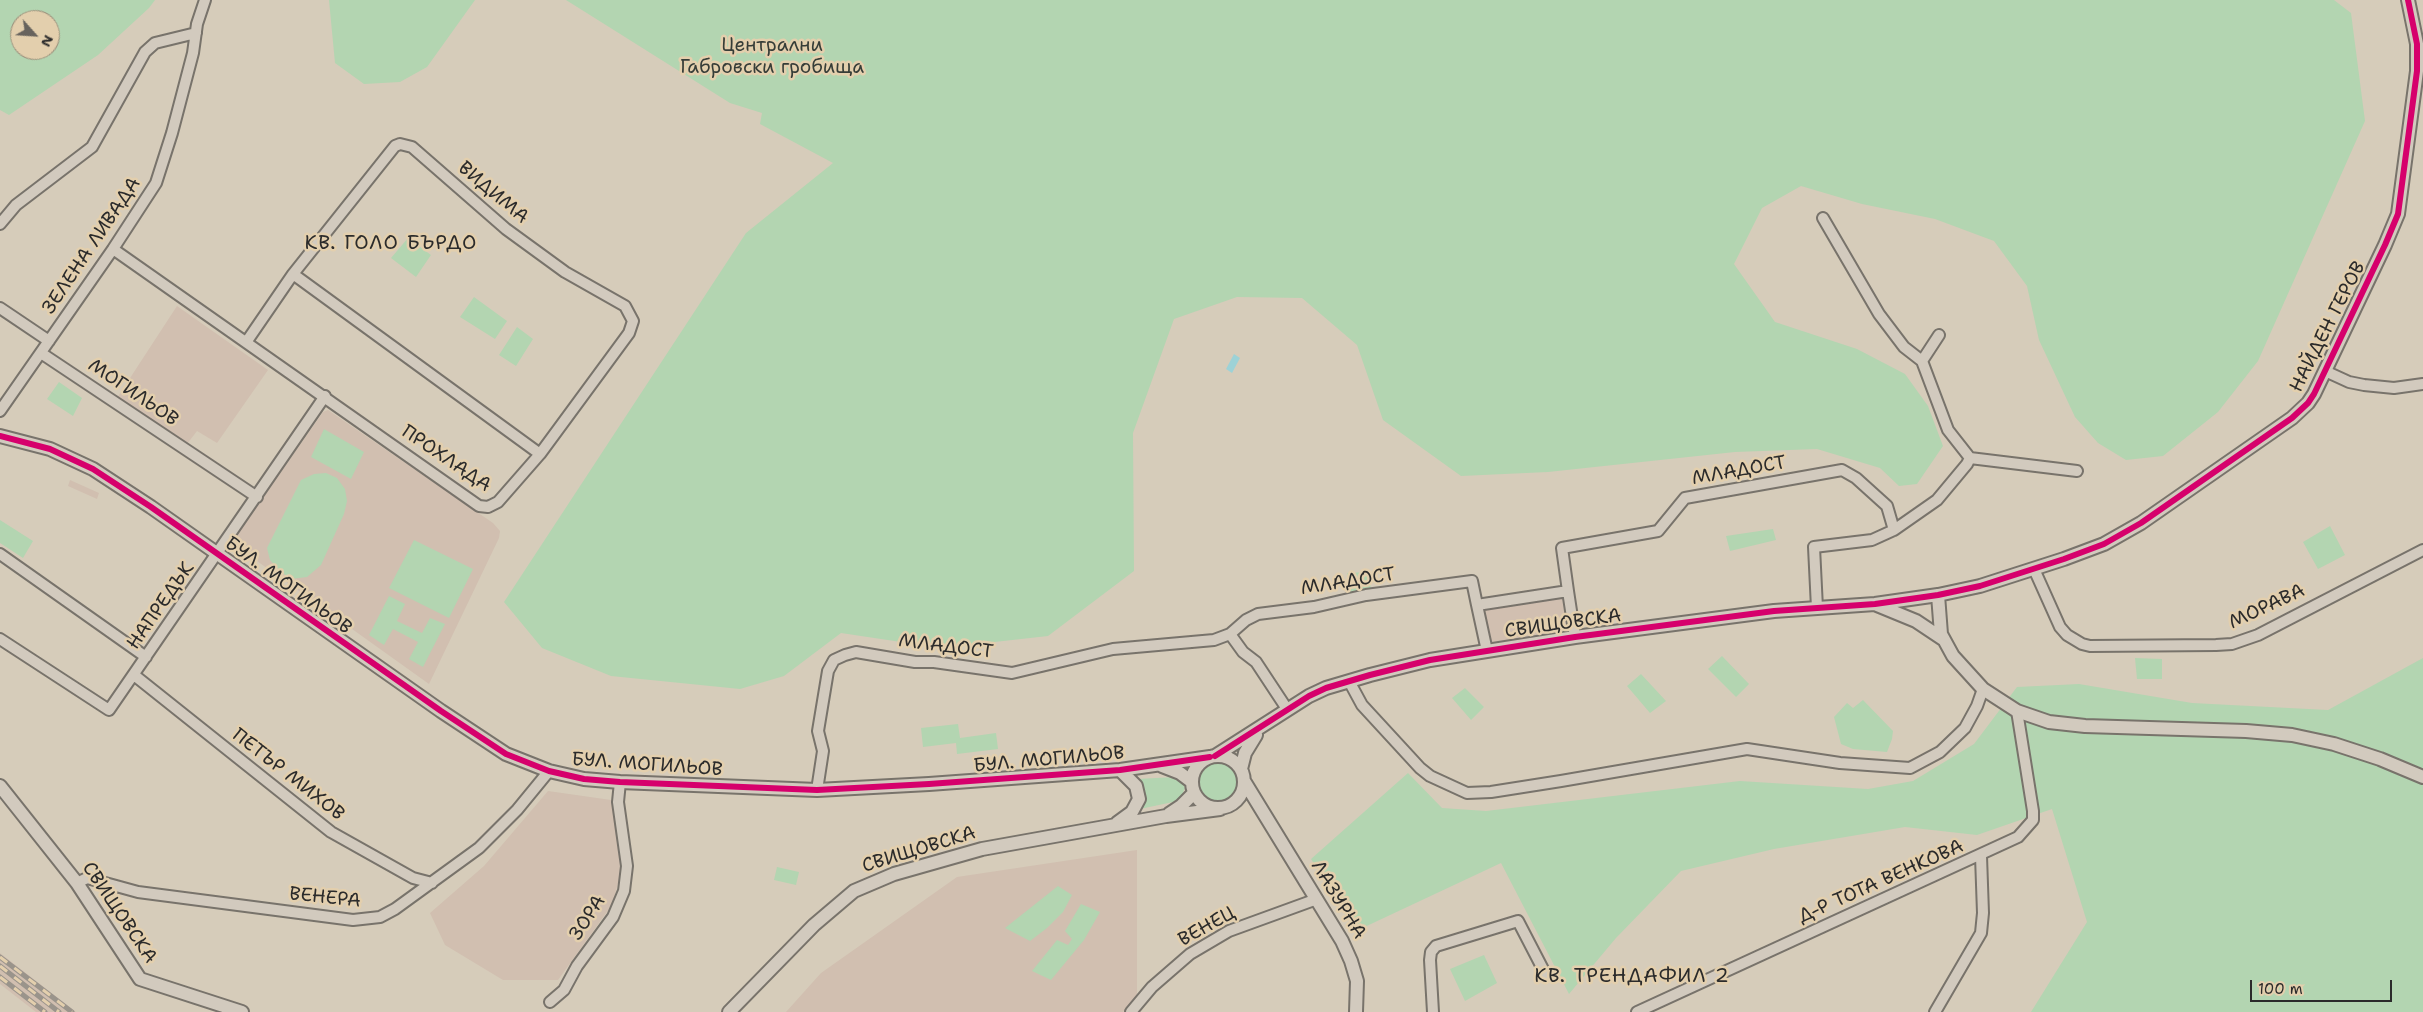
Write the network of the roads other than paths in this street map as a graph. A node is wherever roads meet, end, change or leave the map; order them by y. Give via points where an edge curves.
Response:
1 (205, 0) edge
2 (2408, 0) edge
3 (196, 33) junction
4 (1823, 218) dead end
5 (0, 224) edge
6 (113, 249) junction
7 (294, 274) junction
8 (0, 308) edge
9 (1939, 335) dead end
10 (49, 342) junction
11 (247, 342) junction
12 (41, 352) junction
13 (1922, 362) junction
14 (2325, 371) junction
15 (2423, 384) edge
16 (325, 396) junction
17 (0, 410) edge
18 (0, 436) edge
19 (540, 454) junction
20 (1970, 458) junction
21 (2077, 471) dead end
22 (257, 497) junction
23 (1894, 530) junction
24 (2423, 550) edge
25 (0, 554) edge
26 (218, 554) junction
27 (2034, 570) junction
28 (1568, 591) junction
29 (1938, 595) junction
30 (1875, 604) junction
31 (1477, 605) junction
32 (1816, 608) junction
33 (1230, 634) junction
34 (1575, 637) junction
35 (0, 639) edge
36 (1943, 640) junction
37 (1487, 650) junction
38 (146, 656) junction
39 (134, 675) junction
40 (1349, 681) junction
41 (1983, 688) junction
42 (1287, 709) junction
43 (2017, 711) junction
44 (1260, 729) junction
45 (1213, 757) junction
46 (1157, 766) junction
47 (1120, 770) junction
48 (549, 771) junction
49 (1242, 775) junction
50 (2423, 777) edge
51 (620, 782) junction
52 (0, 786) edge
53 (1193, 787) junction
54 (817, 790) junction
55 (1224, 808) junction
56 (1263, 815) junction
57 (1166, 816) junction
58 (1113, 826) junction
59 (1981, 856) junction
60 (77, 882) junction
61 (432, 883) junction
62 (1317, 899) junction
63 (1546, 975) dead end
64 (550, 1002) dead end
65 (242, 1012) edge
66 (729, 1012) edge
67 (1131, 1012) edge
68 (1356, 1012) edge
69 (1433, 1012) edge
70 (1637, 1012) edge
71 (1935, 1012) edge

1 - 3 street, ЗЕЛЕНА ЛИВАДА
2 - 14 street, НАЙДЕН ГЕРОВ via 2417,71 2398,214
3 - 5 street via 155,43 145,52 92,147 16,205
3 - 6 street, ЗЕЛЕНА ЛИВАДА via 172,134 156,182
4 - 13 street via 1880,314 1904,347
6 - 10 street, ЗЕЛЕНА ЛИВАДА
6 - 11 street, ПРОХЛАДА
7 - 11 street, ВИДИМА
7 - 19 street
7 - 19 street, ВИДИМА via 395,146 412,147 506,229 565,272 625,306 632,316 629,333
8 - 10 street
9 - 13 street
10 - 12 street, ЗЕЛЕНА ЛИВАДА
11 - 16 street, ПРОХЛАДА
12 - 17 street, ЗЕЛЕНА ЛИВАДА
12 - 22 street, МОГИЛЬОВ
13 - 20 street via 1948,430
14 - 15 street via 2364,385 2394,388
14 - 27 street, НАЙДЕН ГЕРОВ via 2314,394 2301,410 2141,523 2104,544
16 - 19 street, ПРОХЛАДА via 479,506 488,507 498,502
16 - 22 street, НАПРЕДЪК
18 - 26 street, БУЛ. МОГИЛЬОВ via 50,449 93,469
20 - 21 street
20 - 23 street via 1937,500
22 - 26 street, НАПРЕДЪК
23 - 28 street, МЛАДОСТ via 1887,506 1842,470 1685,498 1658,531 1562,548
23 - 32 street via 1872,540 1814,547
24 - 27 street, МОРАВА via 2258,635 2232,644 2090,646 2075,640 2060,627
25 - 38 street
26 - 38 street, НАПРЕДЪК
26 - 48 street, БУЛ. МОГИЛЬОВ via 441,712 506,754
27 - 29 street, НАЙДЕН ГЕРОВ
28 - 31 street
28 - 34 street
29 - 30 street, СВИЩОВСКА
29 - 36 street
30 - 32 street, СВИЩОВСКА
30 - 36 street via 1906,615
31 - 33 street, МЛАДОСТ via 1472,581 1258,614
31 - 37 street
32 - 34 street, СВИЩОВСКА
33 - 42 street via 1243,652 1256,662
33 - 54 street, МЛАДОСТ via 1214,640 1113,650 1012,673 856,652 845,655 834,660 828,670 818,732 822,751
34 - 37 street, СВИЩОВСКА
35 - 39 street, НАПРЕДЪК via 109,710
36 - 41 street via 1953,656
37 - 40 street, СВИЩОВСКА via 1430,660
38 - 39 street, НАПРЕДЪК
39 - 61 street, ПЕТЪР МИХОВ via 331,832 405,874
40 - 41 street via 1362,706 1420,768 1467,793 1562,781 1747,749 1840,763 1910,768 1940,752 1965,728
40 - 42 street, СВИЩОВСКА via 1326,688
41 - 43 street
42 - 44 street, СВИЩОВСКА
43 - 50 street via 2049,722 2085,726 2292,735 2334,744
43 - 59 street, Д-Р ТОТА ВЕНКОВА via 2033,820 2018,837
44 - 45 street, СВИЩОВСКА
44 - 49 street, СВИЩОВСКА via 1244,753
45 - 46 street, БУЛ. МОГИЛЬОВ
45 - 49 street via 1232,760
45 - 53 street via 1197,767
46 - 47 street, БУЛ. МОГИЛЬОВ
46 - 53 street, БУЛ. МОГИЛЬОВ via 1174,770
47 - 54 street, БУЛ. МОГИЛЬОВ
47 - 58 street via 1136,786 1138,799 1132,812
48 - 51 street, БУЛ. МОГИЛЬОВ via 584,779
48 - 61 street, ВЕНЕРА via 517,810 479,848
49 - 55 street via 1240,796
49 - 56 street, ЛАЗУРНА
51 - 54 street, БУЛ. МОГИЛЬОВ
51 - 64 street, ЗОРА via 618,802 627,866 624,891 612,917 564,990
52 - 60 street, СВИЩОВСКА
53 - 55 street via 1203,804
53 - 57 street, СВИЩОВСКА via 1181,806
55 - 56 street via 1245,805
55 - 57 street, СВИЩОВСКА
56 - 62 street, ЛАЗУРНА
57 - 58 street, СВИЩОВСКА
58 - 66 street, СВИЩОВСКА via 982,849 894,874 854,891 814,924
59 - 70 street, Д-Р ТОТА ВЕНКОВА
59 - 71 street via 1981,933
60 - 61 street, ВЕНЕРА via 87,878 138,892 353,920 380,917
60 - 65 street, СВИЩОВСКА via 140,980
62 - 67 street, ВЕНЕЦ via 1228,931 1190,954 1152,987
62 - 68 street, ЛАЗУРНА via 1352,961 1357,981
63 - 69 street via 1518,921 1436,946 1431,952

